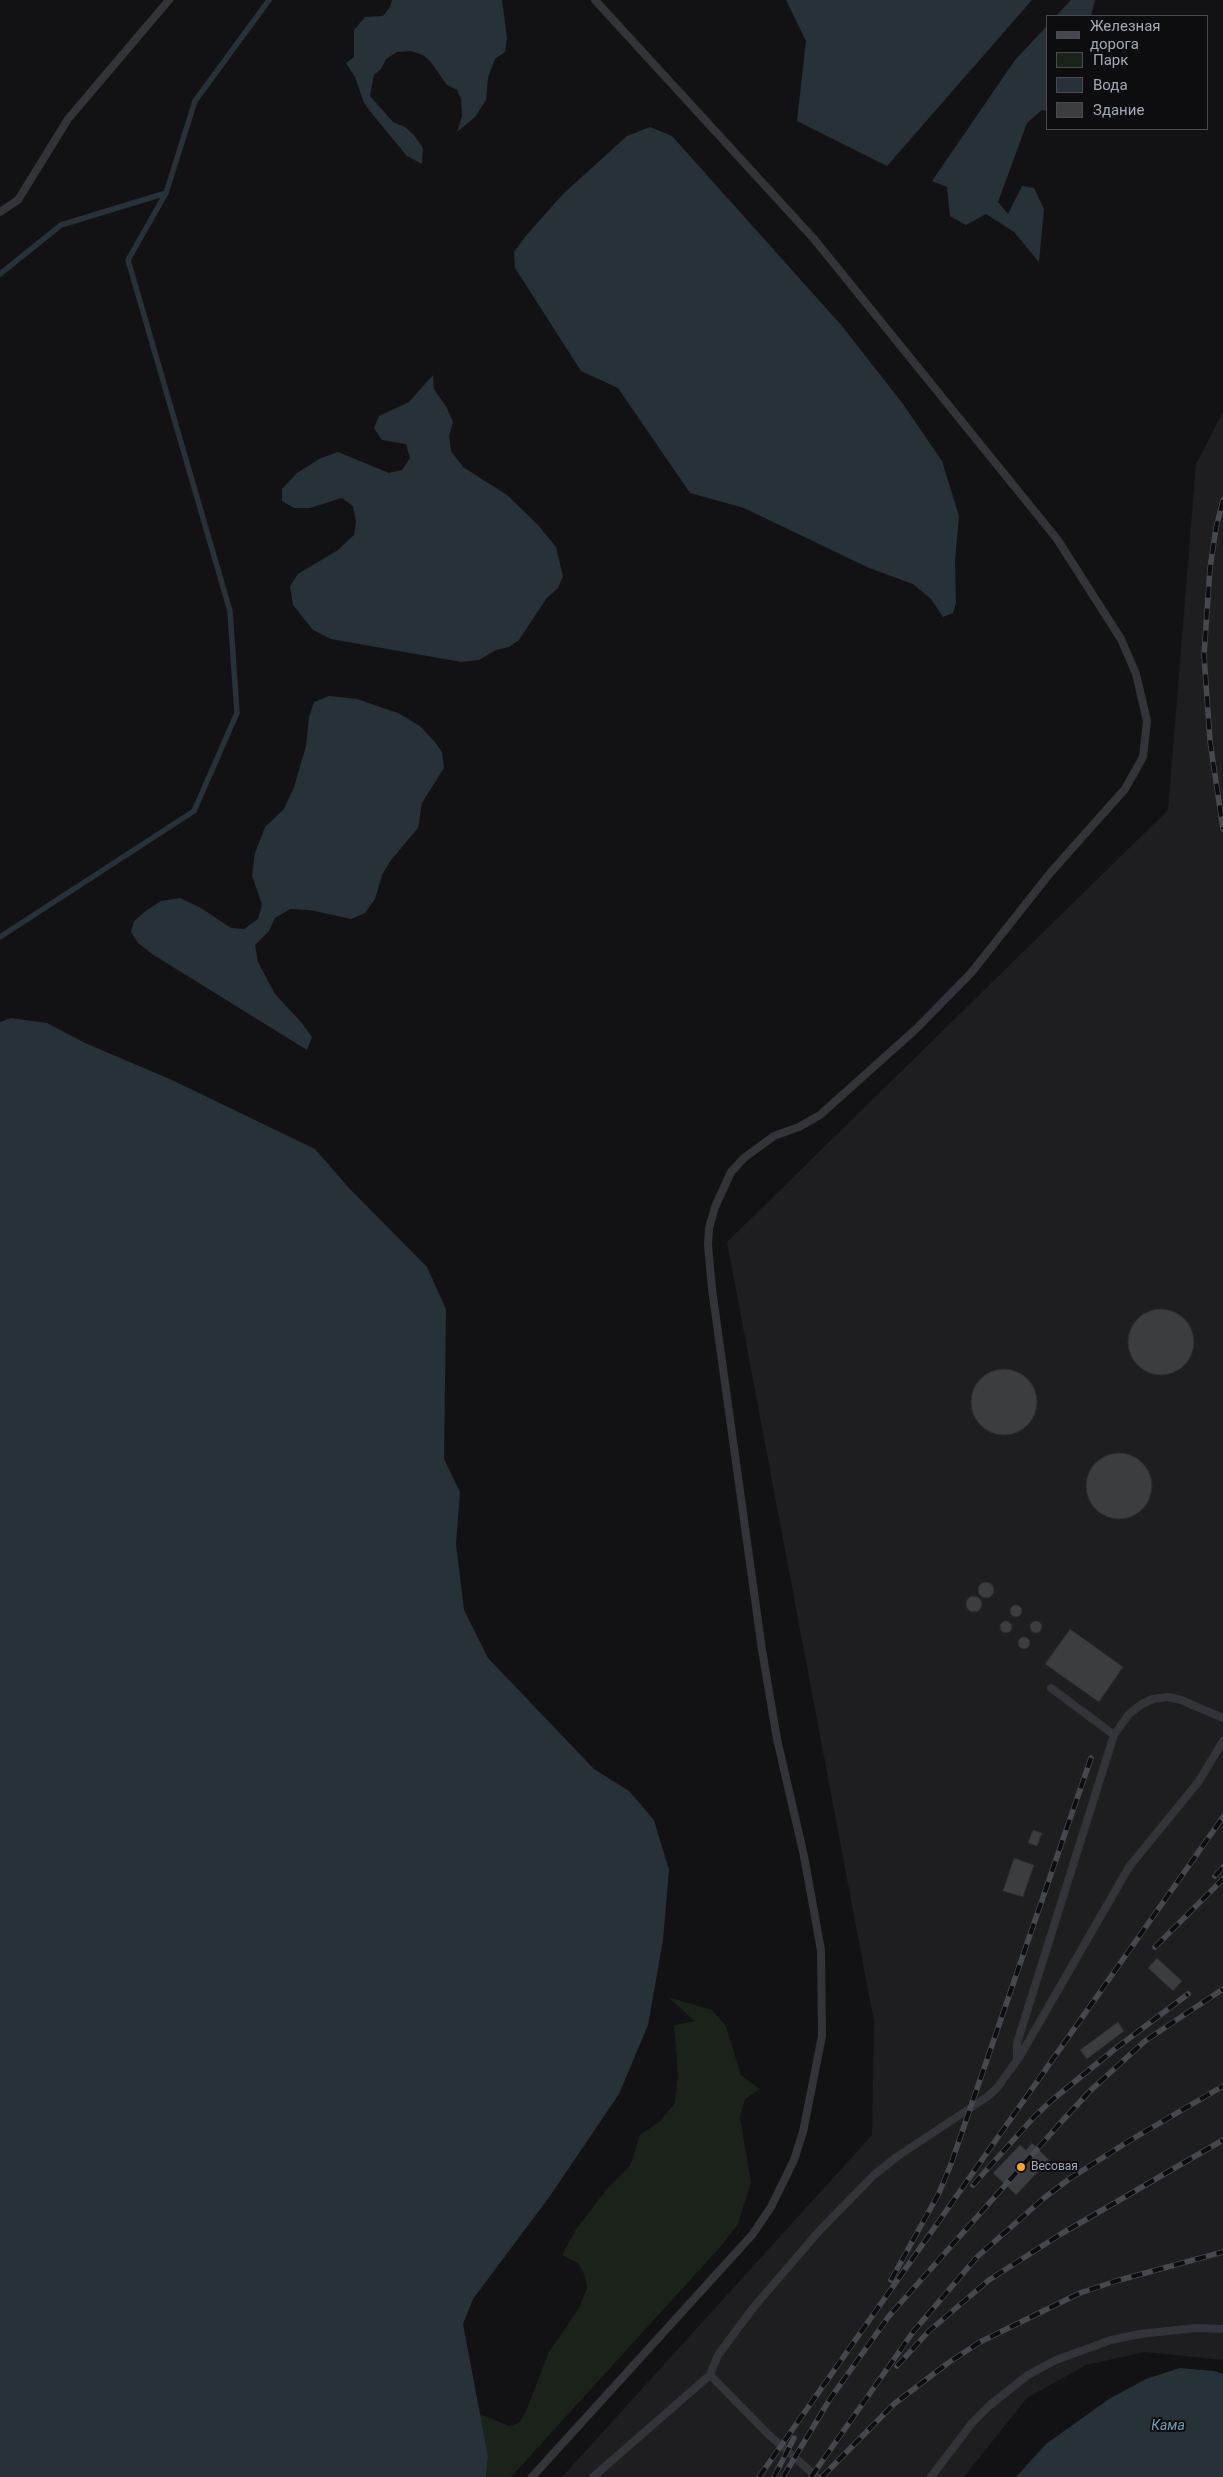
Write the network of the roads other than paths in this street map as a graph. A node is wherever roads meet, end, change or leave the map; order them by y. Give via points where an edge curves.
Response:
1 (169, 0) edge
2 (595, 0) edge
3 (0, 212) edge
4 (1052, 1688) dead end
5 (1223, 1718) edge
6 (1114, 1735) junction
7 (1223, 1741) edge
8 (1017, 2060) junction
9 (1223, 2329) edge
10 (710, 2375) junction
11 (532, 2477) edge
12 (593, 2477) edge
13 (817, 2477) edge
14 (931, 2477) edge

1 - 3 lane via 68,119 18,200
2 - 11 lane via 814,239 1057,540 1122,639 1136,674 1148,721 1143,757 1125,789 1051,872 971,973 916,1029 820,1114 774,1136 744,1158 731,1172 715,1207 708,1245 712,1289 762,1650 821,1950 822,2036 803,2132 794,2160 771,2207 752,2235
4 - 6 lane
5 - 6 lane via 1181,1700 1168,1697 1153,1699 1129,1714
6 - 8 lane via 1017,2043
7 - 8 lane via 1199,1781 1129,1867
8 - 10 lane via 988,2097 874,2175 753,2308 718,2356
9 - 14 lane via 1196,2328 1140,2334 1110,2340 1056,2360 1028,2375 990,2405 972,2423
10 - 12 lane
10 - 13 lane via 769,2435

